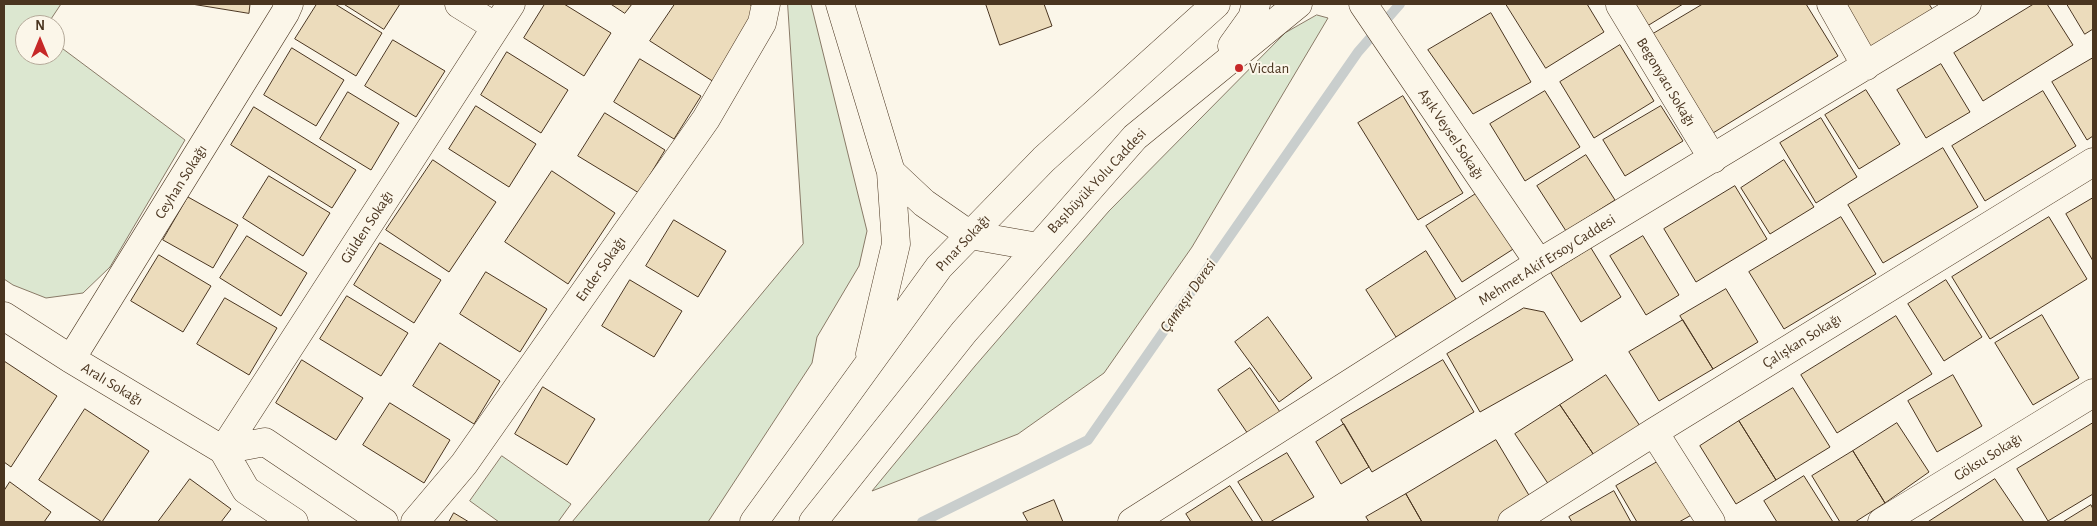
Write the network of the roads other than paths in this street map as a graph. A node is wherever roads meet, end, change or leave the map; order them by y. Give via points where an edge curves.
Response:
1 (289, 4) edge
2 (459, 4) edge
3 (511, 4) edge
4 (766, 4) edge
5 (840, 4) edge
6 (1216, 4) edge
7 (1256, 4) edge
8 (1298, 4) edge
9 (1363, 4) edge
10 (1831, 4) edge
11 (1967, 4) edge
12 (1620, 5) edge
13 (496, 27) junction
14 (1866, 66) junction
15 (1212, 73) junction
16 (1713, 159) junction
17 (2093, 162) edge
18 (891, 172) junction
19 (970, 235) junction
20 (1038, 247) junction
21 (1539, 263) junction
22 (4, 316) edge
23 (71, 359) junction
24 (867, 366) junction
25 (2093, 393) edge
26 (1654, 432) junction
27 (223, 450) junction
28 (294, 522) edge
29 (384, 522) edge
30 (415, 522) edge
31 (754, 522) edge
32 (813, 522) edge
33 (1132, 522) edge
34 (1512, 522) edge
35 (1711, 522) edge
36 (1882, 522) edge

1 - 23 street, Ceyhan Sokağı
2 - 13 street
3 - 13 street, Gülden Sokağı
4 - 30 street, Ender Sokağı via 762,23 706,119 464,464
5 - 18 street
6 - 19 street, Pınar Sokağı via 1044,159
7 - 15 street via 1252,18
8 - 15 street, Başıbüyük Yolu Caddesi
9 - 21 street, Aşık Veysel Sokağı
10 - 14 street
11 - 14 street, Mehmet Akif Ersoy Caddesi
12 - 16 street, Begonyacı Sokağı
13 - 27 street, Gülden Sokağı
14 - 16 street, Mehmet Akif Ersoy Caddesi
15 - 20 street, Başıbüyük Yolu Caddesi via 1135,137
16 - 21 street, Mehmet Akif Ersoy Caddesi
17 - 26 street, Çalışkan Sokağı
18 - 19 street via 924,203
18 - 24 street via 896,244
19 - 20 street
19 - 24 street, Pınar Sokağı via 938,267
20 - 32 street via 964,332
21 - 33 street, Mehmet Akif Ersoy Caddesi
22 - 23 street, Aralı Sokağı
23 - 27 street, Aralı Sokağı
24 - 31 street, Pınar Sokağı
25 - 36 street, Göksu Sokağı
26 - 34 street, Çalışkan Sokağı
26 - 35 street
27 - 28 street, Aralı Sokağı via 246,490
27 - 29 street via 265,442

